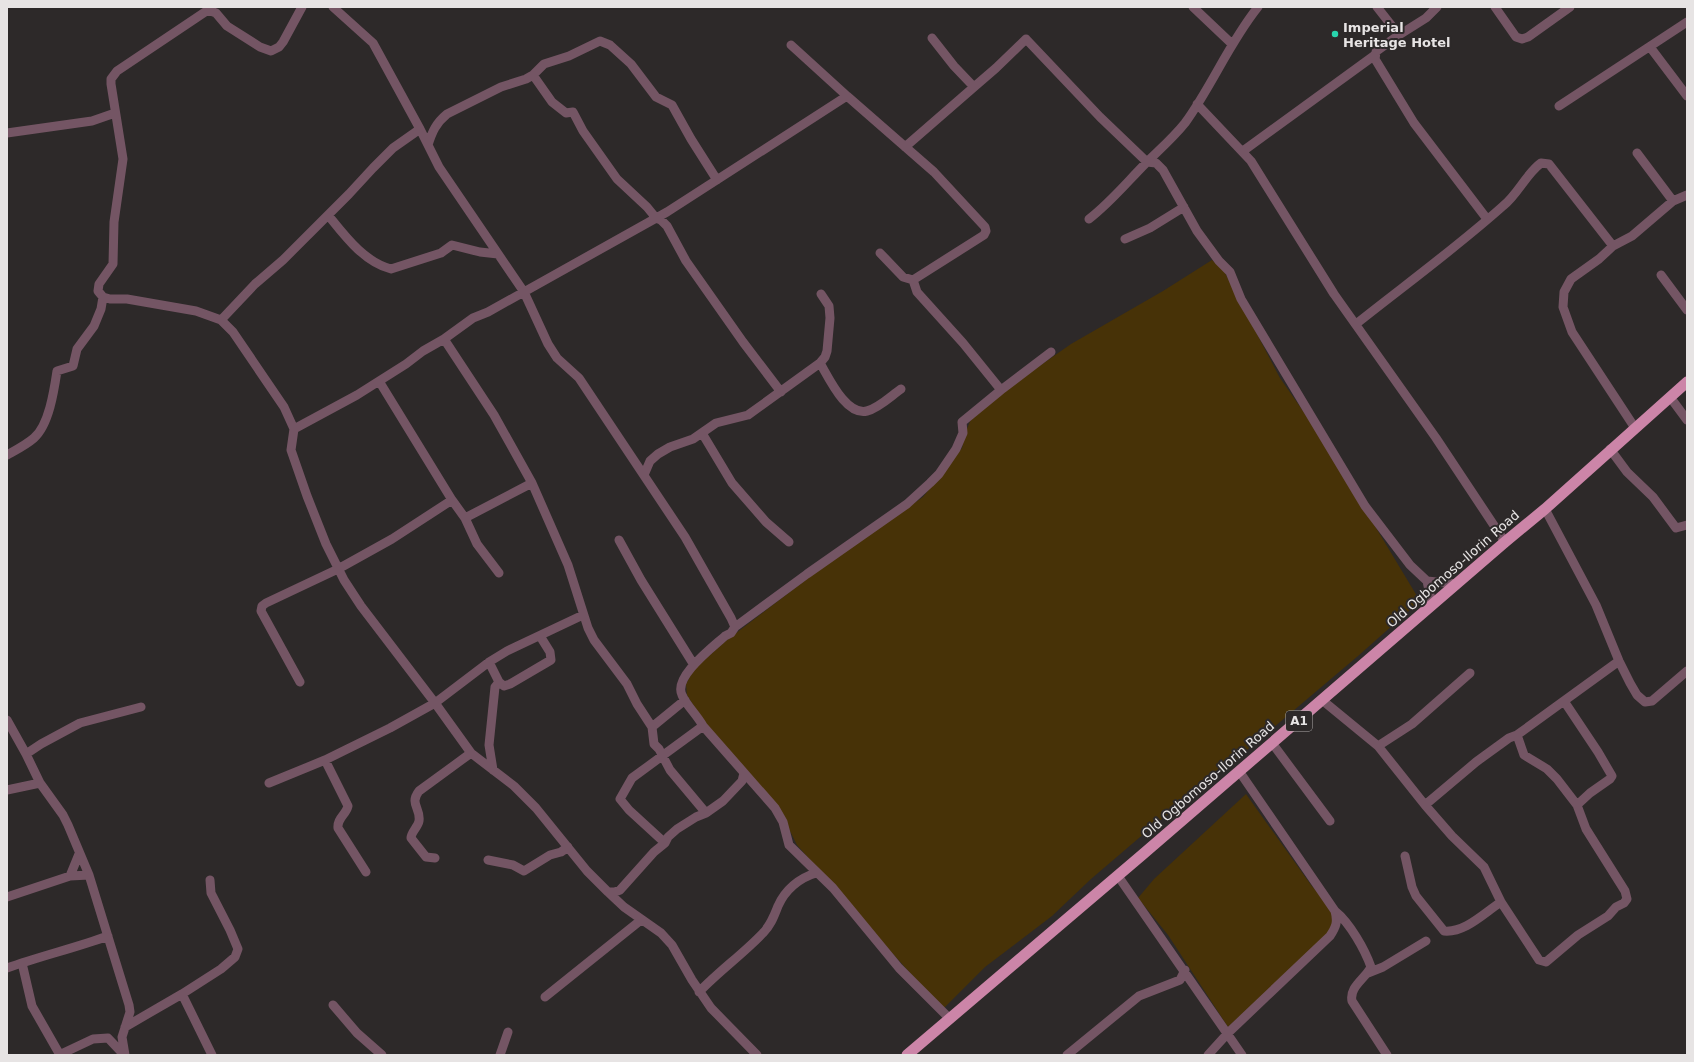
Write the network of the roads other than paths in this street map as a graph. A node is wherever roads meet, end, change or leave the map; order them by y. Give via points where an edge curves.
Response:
1 (302, 7) edge
2 (333, 7) edge
3 (1193, 7) edge
4 (1258, 7) edge
5 (1377, 7) edge
6 (1437, 7) edge
7 (1495, 7) edge
8 (1570, 7) edge
9 (1687, 22) edge
10 (1399, 35) junction
11 (932, 38) dead end
12 (1232, 44) junction
13 (791, 45) dead end
14 (1650, 47) junction
15 (1375, 55) junction
16 (533, 75) junction
17 (974, 87) junction
18 (846, 96) junction
19 (1687, 96) edge
20 (1197, 104) junction
21 (1559, 106) dead end
22 (116, 113) junction
23 (420, 129) junction
24 (7, 134) edge
25 (428, 145) junction
26 (905, 147) junction
27 (1244, 151) junction
28 (1637, 153) dead end
29 (1147, 162) junction
30 (717, 180) junction
31 (1687, 195) edge
32 (1673, 201) junction
33 (1184, 207) junction
34 (328, 215) junction
35 (656, 218) junction
36 (1090, 219) dead end
37 (1487, 220) junction
38 (1125, 239) dead end
39 (1613, 246) junction
40 (880, 253) dead end
41 (498, 254) junction
42 (1661, 274) dead end
43 (912, 280) junction
44 (524, 292) junction
45 (821, 294) dead end
46 (103, 297) junction
47 (1687, 310) edge
48 (221, 320) junction
49 (1356, 324) junction
50 (444, 339) junction
51 (1051, 352) dead end
52 (820, 363) junction
53 (379, 381) junction
54 (1687, 382) edge
55 (901, 388) dead end
56 (1001, 390) junction
57 (781, 392) junction
58 (1670, 397) junction
59 (1687, 420) edge
60 (1635, 428) junction
61 (294, 429) junction
62 (702, 433) junction
63 (1610, 449) junction
64 (7, 455) edge
65 (644, 475) junction
66 (532, 483) junction
67 (452, 500) junction
68 (1545, 509) junction
69 (465, 518) junction
70 (1687, 525) edge
71 (619, 540) dead end
72 (789, 542) dead end
73 (1505, 542) junction
74 (338, 569) junction
75 (499, 573) dead end
76 (1427, 581) junction
77 (1456, 584) junction
78 (1432, 604) junction
79 (583, 616) junction
80 (735, 627) junction
81 (540, 636) junction
82 (1619, 661) junction
83 (489, 662) junction
84 (694, 665) junction
85 (1687, 671) edge
86 (1470, 673) dead end
87 (300, 682) dead end
88 (499, 682) junction
89 (685, 700) junction
90 (1322, 700) junction
91 (1564, 701) junction
92 (435, 703) junction
93 (141, 707) dead end
94 (7, 720) edge
95 (703, 726) junction
96 (652, 727) junction
97 (1517, 735) junction
98 (1272, 744) junction
99 (1378, 746) junction
100 (471, 753) junction
101 (26, 754) junction
102 (663, 756) junction
103 (325, 760) junction
104 (493, 770) junction
105 (1239, 771) junction
106 (744, 773) junction
107 (40, 783) junction
108 (269, 783) dead end
109 (7, 790) edge
110 (1425, 805) junction
111 (1577, 805) junction
112 (706, 813) junction
113 (1330, 821) dead end
114 (666, 843) junction
115 (568, 847) junction
116 (79, 854) junction
117 (1405, 856) dead end
118 (435, 858) dead end
119 (488, 860) dead end
120 (366, 872) dead end
121 (816, 873) junction
122 (70, 876) junction
123 (89, 876) junction
124 (1118, 876) junction
125 (210, 880) dead end
126 (608, 892) junction
127 (7, 897) edge
128 (1500, 902) junction
129 (1336, 911) junction
130 (641, 920) junction
131 (108, 936) junction
132 (1426, 941) dead end
133 (22, 963) junction
134 (7, 968) edge
135 (1185, 970) junction
136 (1368, 973) junction
137 (699, 992) junction
138 (182, 994) junction
139 (545, 997) dead end
140 (333, 1005) dead end
141 (950, 1019) junction
142 (125, 1027) junction
143 (508, 1032) dead end
144 (1228, 1033) junction
145 (748, 1051) edge
146 (60, 1055) edge
147 (124, 1055) edge
148 (212, 1055) edge
149 (382, 1055) edge
150 (500, 1055) edge
151 (757, 1055) edge
152 (906, 1055) edge
153 (1067, 1055) edge
154 (1208, 1055) edge
155 (1242, 1055) edge
156 (1387, 1055) edge

1 - 22 street via 283,42 271,51 227,26 216,13 203,12 114,74 111,84
2 - 23 street via 374,43
3 - 12 street
4 - 12 street
5 - 10 street
6 - 10 street via 1426,18
7 - 8 street via 1516,37 1522,39
9 - 14 street
10 - 15 street
11 - 17 street
12 - 20 street
13 - 18 street
14 - 19 street
14 - 21 street
15 - 27 street
15 - 37 street via 1377,64 1414,123
16 - 25 street via 501,87 447,114 439,120
16 - 30 street via 544,64 569,56 600,41 606,42 631,64 653,94 672,105
16 - 35 street via 552,102 566,113 573,112 583,131 617,179
17 - 26 street
17 - 29 street via 1026,39
18 - 26 street
18 - 30 street
20 - 27 street
20 - 29 street via 1174,136
22 - 24 street via 92,121
22 - 46 street via 123,159 114,222 114,258 112,268 99,284 98,291
23 - 25 street
23 - 34 street via 393,148
25 - 41 street via 439,167
26 - 43 street via 934,172 986,231 984,235
27 - 49 street via 1334,294
28 - 32 street
29 - 33 street via 1156,163 1163,170
29 - 36 street via 1109,203
30 - 35 street
31 - 32 street
32 - 39 street via 1632,236
33 - 38 street via 1150,228
33 - 76 street via 1197,231 1230,272 1241,299 1366,506 1410,565
34 - 41 street via 359,251 373,262 391,269 441,253 452,245
34 - 48 street
35 - 44 street
35 - 57 street via 667,226 686,261
37 - 39 street via 1515,196 1534,168 1546,163
37 - 49 street
39 - 60 street via 1571,279 1564,292 1563,307 1572,332
40 - 43 street via 903,277
41 - 44 street
42 - 47 street
43 - 56 street via 917,292 963,342
44 - 50 street via 473,318
44 - 65 street via 557,358 579,378
45 - 52 street via 829,306 830,318 827,351
46 - 48 street via 196,311
46 - 64 street via 94,326 77,349 73,366 58,371 54,395 43,428 35,438
48 - 61 street via 233,332 284,407
49 - 73 street
50 - 53 street
50 - 66 street via 494,415
51 - 56 street
52 - 55 street via 850,408 858,411 867,412 874,409
52 - 57 street
53 - 61 street
53 - 67 street
54 - 58 highway, Old Ogbomoso-Ilorin Road / A1
56 - 80 street via 962,422 962,433 956,449 930,483 906,504
57 - 62 street via 748,415 716,423
58 - 59 street
58 - 60 highway, Old Ogbomoso-Ilorin Road / A1
60 - 63 highway, Old Ogbomoso-Ilorin Road / A1
61 - 74 street via 291,450
62 - 65 street via 658,454 650,461
62 - 72 street via 732,483 766,522
63 - 68 highway, Old Ogbomoso-Ilorin Road / A1
63 - 70 street via 1627,472 1653,497 1676,528
65 - 80 street via 685,537
66 - 69 street
66 - 79 street via 568,565
67 - 69 street
67 - 74 street via 392,539
68 - 73 highway, Old Ogbomoso-Ilorin Road / A1
68 - 82 street via 1596,605
69 - 75 street via 477,544
71 - 84 street
73 - 77 highway, Old Ogbomoso-Ilorin Road / A1
74 - 87 street via 262,606 262,611
74 - 92 street via 362,606
76 - 77 street
76 - 78 street
77 - 78 highway, Old Ogbomoso-Ilorin Road / A1
78 - 90 highway, Old Ogbomoso-Ilorin Road / A1
79 - 81 street
79 - 96 street via 594,640 627,684
80 - 84 street
81 - 83 street
81 - 88 street via 550,652 551,660 510,684 504,686
82 - 85 street via 1637,696 1645,702 1652,701
82 - 91 street
83 - 88 street
83 - 92 street
84 - 89 street via 681,682 681,694
86 - 99 street via 1412,724
88 - 104 street via 495,687 489,745
89 - 95 street
89 - 96 street
90 - 98 highway, Old Ogbomoso-Ilorin Road / A1
90 - 99 street
91 - 97 street
91 - 111 street via 1612,776
92 - 100 street
92 - 103 street
93 - 101 street via 80,723
94 - 101 street
95 - 102 street
95 - 106 street
96 - 102 street via 654,744
97 - 110 street via 1471,766
97 - 111 street via 1524,755 1552,774
98 - 105 highway, Old Ogbomoso-Ilorin Road / A1
98 - 113 street
99 - 110 street
100 - 104 street
100 - 118 street via 419,790 415,796 419,823 411,838 426,857
101 - 107 street
102 - 112 street via 670,770
102 - 114 street via 632,778 620,799
103 - 108 street
103 - 120 street via 348,806 338,823 338,828
104 - 115 street via 536,808
105 - 124 highway, Old Ogbomoso-Ilorin Road / A1
105 - 129 street
106 - 112 street via 736,788
106 - 121 street via 775,808 784,826 789,845
107 - 109 street
107 - 116 street via 63,815
110 - 128 street via 1484,867
111 - 128 street via 1584,825 1625,891 1626,901 1578,935 1546,962 1539,960
112 - 114 street via 677,829 668,837
114 - 126 street via 654,852 620,890
115 - 119 street via 524,871 513,865
115 - 126 street
116 - 122 street
116 - 123 street
117 - 128 street via 1416,896 1444,931 1459,930
121 - 137 street via 796,883 783,897 770,925 762,934
121 - 141 street via 833,888 899,968
122 - 123 street
122 - 127 street
123 - 131 street
124 - 135 street
124 - 141 highway, Old Ogbomoso-Ilorin Road / A1
125 - 138 street via 211,894 238,949 235,957 221,969
126 - 130 street
129 - 136 street via 1344,918 1368,957 1371,967
129 - 144 street via 1338,919 1330,936
130 - 137 street via 661,933 672,945
130 - 139 street
131 - 133 street
131 - 142 street via 129,1005 130,1012
132 - 136 street
133 - 134 street
133 - 146 street via 32,1006
135 - 144 street
135 - 153 street via 1180,980 1139,996
136 - 156 street via 1352,990 1352,1001
137 - 145 street
138 - 142 street
138 - 148 street
140 - 149 street via 356,1033
141 - 152 highway, Old Ogbomoso-Ilorin Road / A1
142 - 147 street via 122,1037
143 - 150 street
144 - 154 street
144 - 155 street
145 - 151 street
146 - 147 street via 92,1039 108,1038

